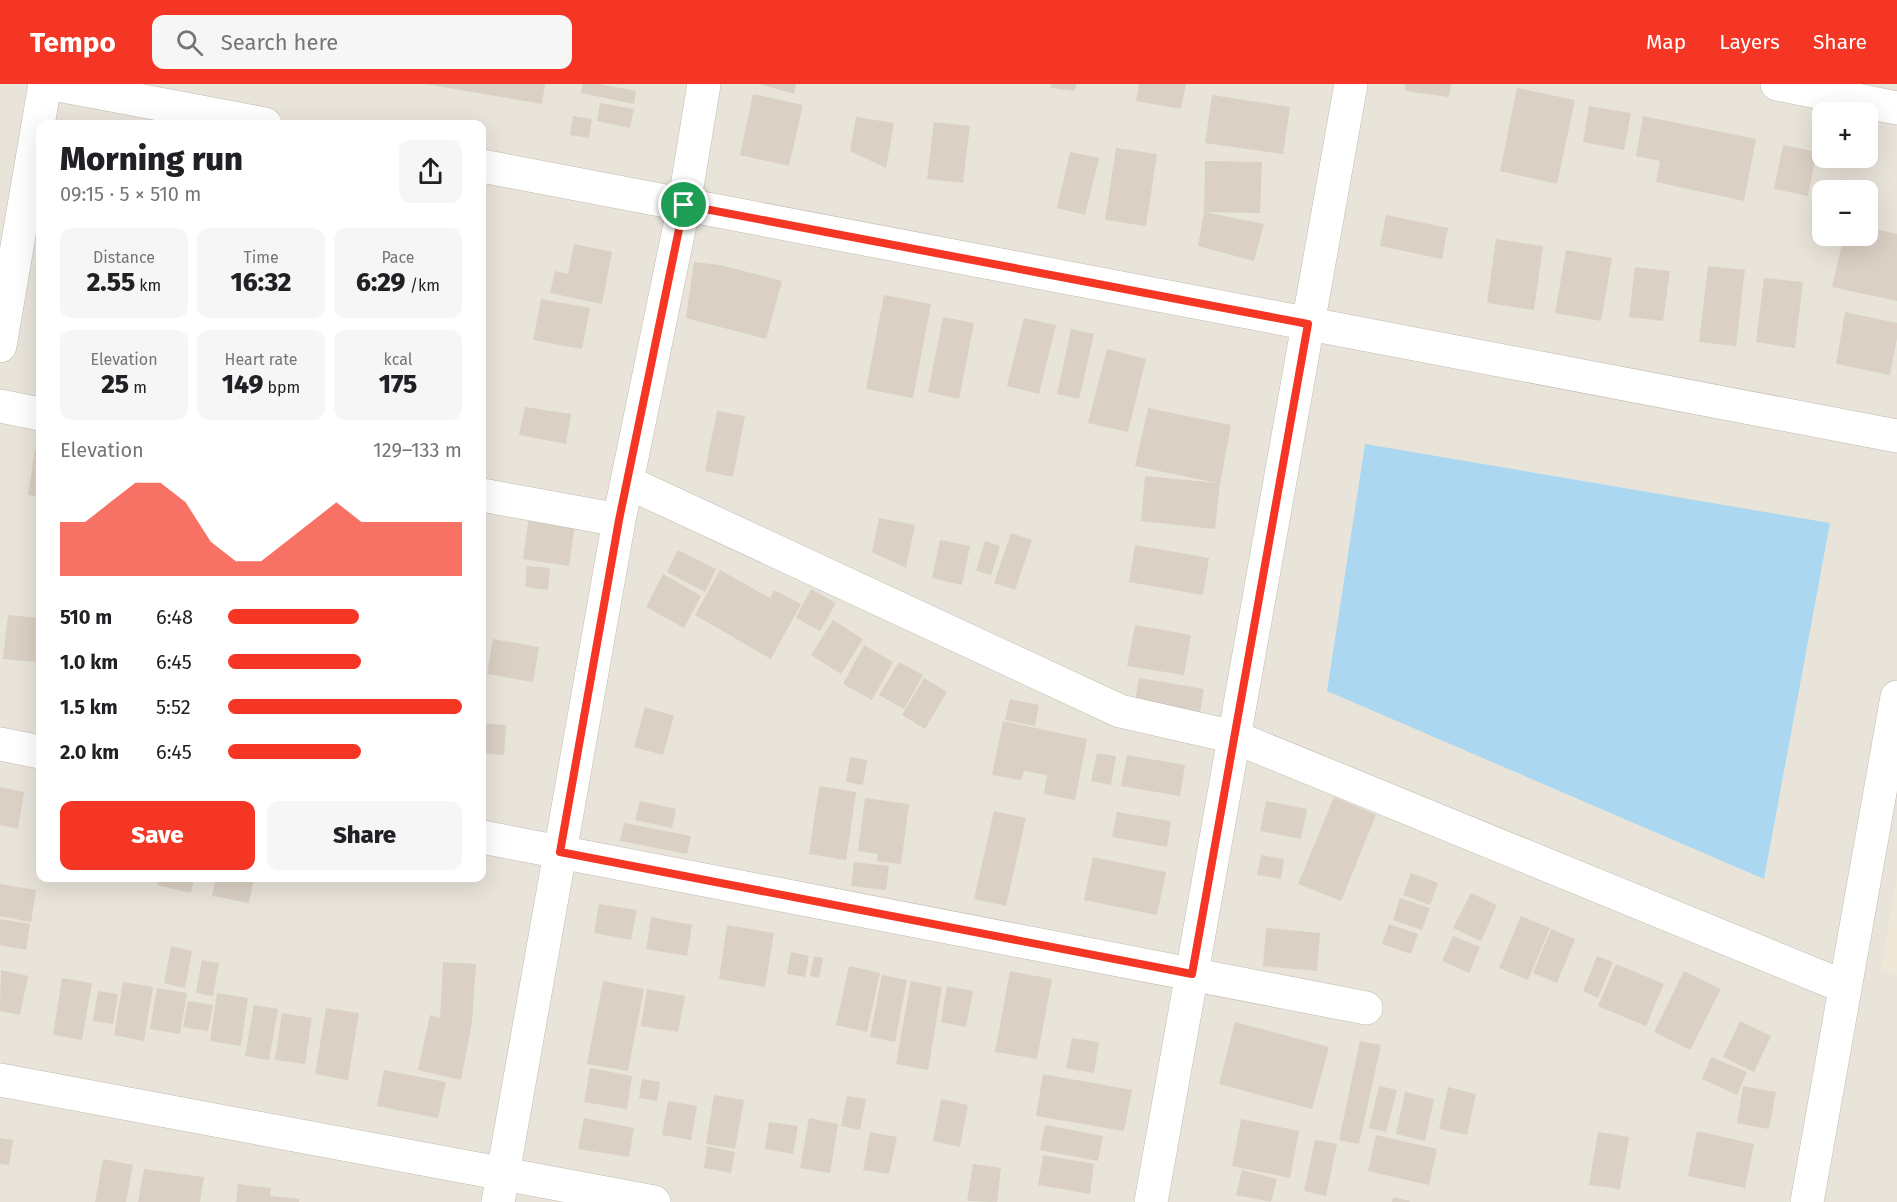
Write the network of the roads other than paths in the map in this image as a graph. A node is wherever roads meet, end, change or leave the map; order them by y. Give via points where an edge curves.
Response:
1 (45, 84) edge
2 (53, 84) edge
3 (704, 84) edge
4 (1351, 84) edge
5 (1778, 84) edge
6 (1897, 108) edge
7 (39, 120) edge
8 (244, 120) edge
9 (36, 136) edge
10 (486, 167) edge
11 (684, 205) junction
12 (1308, 324) junction
13 (0, 346) edge
14 (0, 406) edge
15 (36, 413) edge
16 (1897, 436) edge
17 (627, 482) junction
18 (486, 496) edge
19 (619, 520) junction
20 (1897, 697) edge
21 (1234, 737) junction
22 (0, 744) edge
23 (36, 751) edge
24 (486, 838) edge
25 (560, 852) junction
26 (1192, 974) junction
27 (1845, 987) junction
28 (1366, 1008) dead end
29 (0, 1080) edge
30 (501, 1188) edge
31 (654, 1202) edge
32 (1151, 1202) edge
33 (1807, 1202) edge

1 - 7 street
2 - 8 street
3 - 11 street
4 - 12 street
5 - 6 street
9 - 13 street
10 - 11 street
11 - 12 street
11 - 17 street
12 - 16 street
12 - 21 street
14 - 15 street
17 - 19 street
17 - 21 street via 1120,711
18 - 19 street
19 - 25 street
20 - 27 street
21 - 26 street
21 - 27 street
22 - 23 street
24 - 25 street
25 - 26 street
25 - 30 street
26 - 28 street
26 - 32 street
27 - 33 street
29 - 30 street
30 - 31 street

